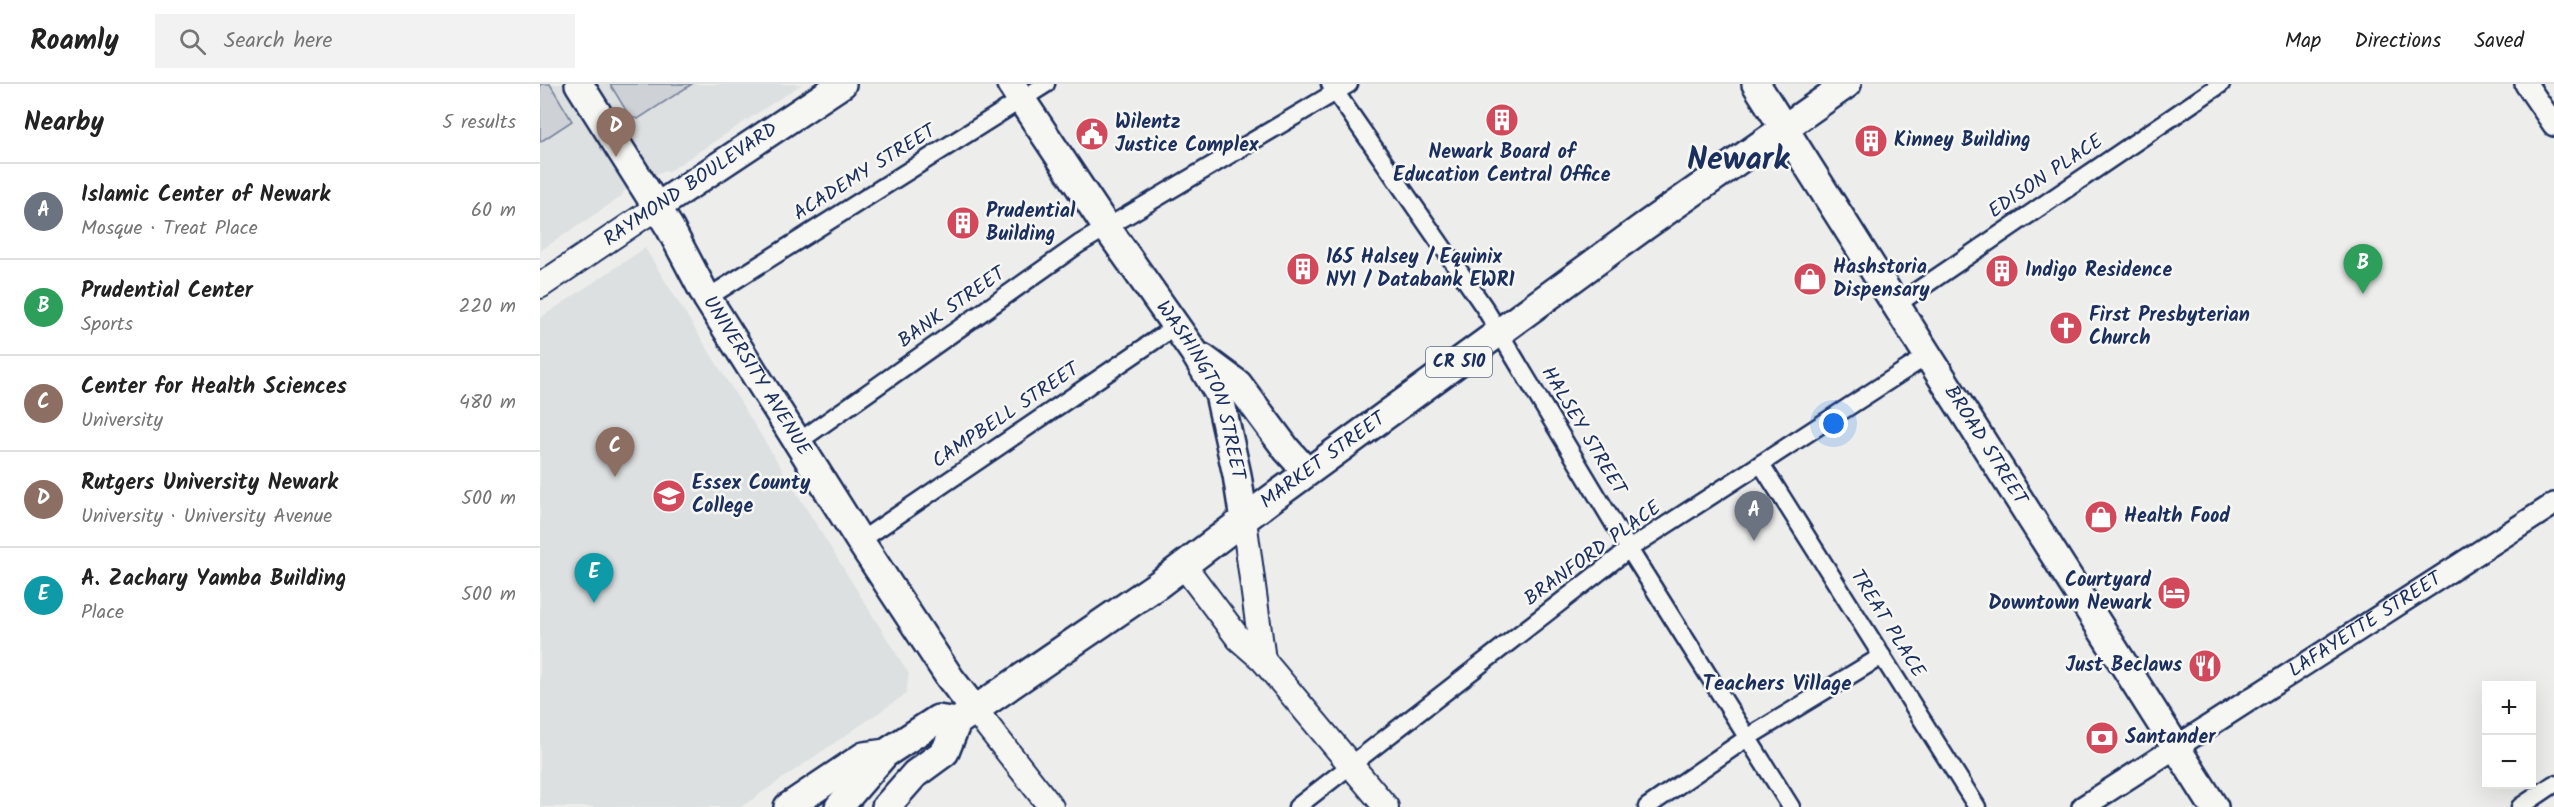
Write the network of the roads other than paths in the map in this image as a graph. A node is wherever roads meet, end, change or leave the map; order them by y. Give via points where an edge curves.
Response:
1 (579, 84) edge
2 (842, 84) edge
3 (1047, 84) edge
4 (1756, 84) edge
5 (1847, 84) edge
6 (2221, 84) edge
7 (2526, 84) edge
8 (1338, 87) edge
9 (1016, 92) edge
10 (2554, 125) edge
11 (1784, 127) junction
12 (657, 207) junction
13 (1107, 228) junction
14 (540, 286) edge
15 (707, 298) junction
16 (1896, 305) junction
17 (1176, 326) junction
18 (1499, 333) junction
19 (1194, 352) junction
20 (1928, 356) junction
21 (798, 442) junction
22 (1761, 464) junction
23 (1307, 472) junction
24 (2554, 504) edge
25 (1244, 520) junction
26 (860, 541) junction
27 (1629, 549) junction
28 (1184, 566) junction
29 (1882, 656) junction
30 (1263, 660) junction
31 (966, 716) junction
32 (1748, 738) junction
33 (2177, 747) junction
34 (886, 753) junction
35 (1352, 765) junction
36 (915, 774) junction
37 (2554, 784) edge
38 (788, 807) edge
39 (838, 807) edge
40 (854, 807) edge
41 (886, 807) edge
42 (1052, 807) edge
43 (1297, 807) edge
44 (1386, 807) edge
45 (1647, 807) edge
46 (1791, 807) edge
47 (1977, 807) edge
48 (2083, 807) edge
49 (2214, 807) edge
50 (2520, 807) edge

1 - 12 main road, UNIVERSITY AVENUE
2 - 12 main road, RAYMOND BOULEVARD
3 - 9 street, ACADEMY STREET
4 - 11 main road, BROAD STREET
5 - 11 main road, MARKET STREET / CR 510
6 - 16 street, EDISON PLACE
7 - 10 street
8 - 13 street, BANK STREET
8 - 18 street, HALSEY STREET
9 - 13 main road, WASHINGTON STREET
9 - 15 street, ACADEMY STREET
11 - 16 main road, BROAD STREET
11 - 18 main road, MARKET STREET / CR 510
12 - 14 main road, RAYMOND BOULEVARD
12 - 15 main road, UNIVERSITY AVENUE
13 - 17 main road, WASHINGTON STREET
13 - 21 street, BANK STREET
15 - 21 main road, UNIVERSITY AVENUE
16 - 20 main road, BROAD STREET
17 - 19 main road, WASHINGTON STREET
17 - 26 street, CAMPBELL STREET
18 - 23 main road, MARKET STREET / CR 510
18 - 27 street, HALSEY STREET
19 - 23 main road via 1238,384
19 - 25 main road, WASHINGTON STREET via 1222,403
20 - 22 street, BRANFORD PLACE
20 - 33 main road, BROAD STREET
21 - 26 main road, UNIVERSITY AVENUE
22 - 27 street, BRANFORD PLACE
22 - 29 street, TREAT PLACE
23 - 25 main road, MARKET STREET / CR 510
24 - 33 street, LAFAYETTE STREET
25 - 28 main road, MARKET STREET / CR 510
25 - 30 main road, WASHINGTON STREET
26 - 31 main road, UNIVERSITY AVENUE via 950,678
27 - 32 street, HALSEY STREET
27 - 35 street, BRANFORD PLACE
28 - 30 main road via 1239,639
28 - 31 main road, MARKET STREET / CR 510
29 - 32 street
29 - 47 street, TREAT PLACE
30 - 35 main road
31 - 34 main road, MARKET STREET via 938,719
31 - 36 main road via 945,752
31 - 42 main road, UNIVERSITY AVENUE
32 - 45 street
32 - 46 street, HALSEY STREET
33 - 48 street, LAFAYETTE STREET
33 - 49 main road, BROAD STREET
34 - 38 main road, MARKET STREET via 864,756
34 - 39 main road
35 - 43 street, BRANFORD PLACE
35 - 44 main road
36 - 40 main road
36 - 41 main road
37 - 50 street

